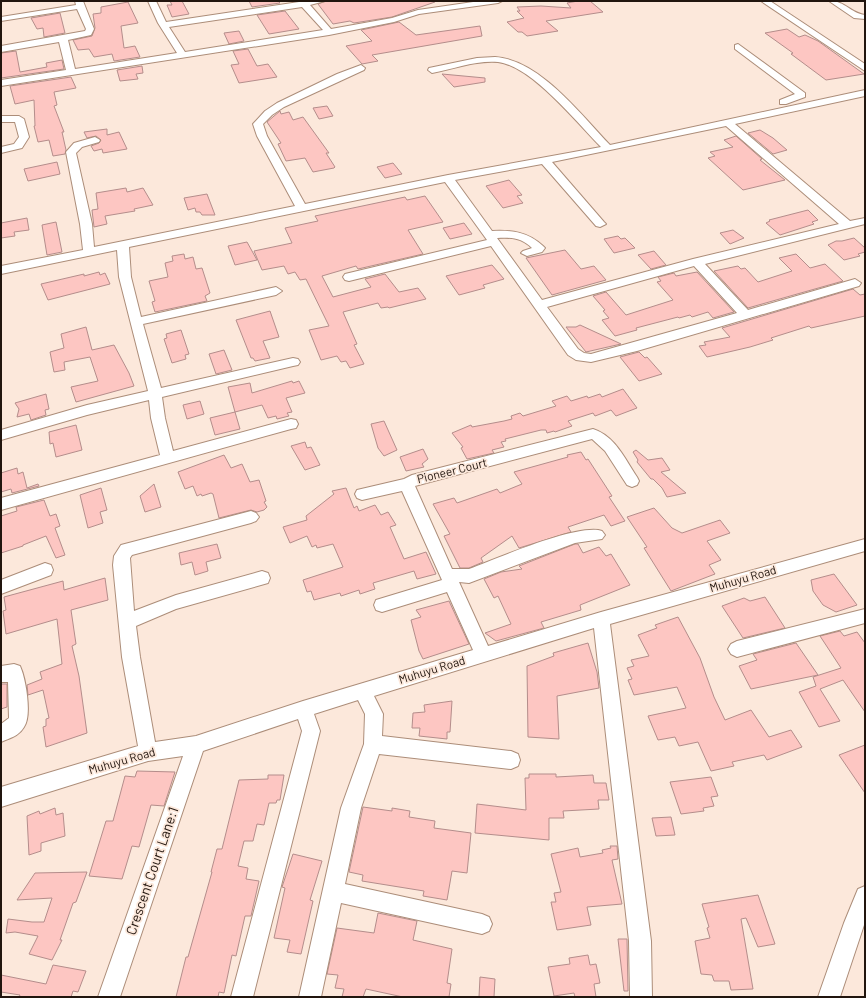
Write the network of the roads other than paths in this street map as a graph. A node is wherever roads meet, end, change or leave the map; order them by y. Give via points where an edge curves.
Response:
1 (152, 1) edge
2 (321, 1) edge
3 (498, 1) edge
4 (765, 1) edge
5 (833, 1) edge
6 (303, 2) edge
7 (80, 3) edge
8 (865, 17) edge
9 (1, 19) edge
10 (164, 25) junction
11 (329, 32) junction
12 (63, 39) junction
13 (738, 47) dead end
14 (1, 49) edge
15 (183, 54) junction
16 (361, 68) dead end
17 (865, 68) edge
18 (432, 70) dead end
19 (71, 73) junction
20 (1, 83) edge
21 (865, 94) edge
22 (780, 102) junction
23 (790, 109) junction
24 (743, 110) dead end
25 (1, 119) edge
26 (727, 122) junction
27 (95, 140) dead end
28 (608, 149) junction
29 (1, 150) edge
30 (544, 160) junction
31 (448, 178) junction
32 (302, 209) junction
33 (865, 221) edge
34 (600, 224) dead end
35 (847, 225) junction
36 (491, 238) junction
37 (122, 246) junction
38 (89, 252) junction
39 (527, 253) dead end
40 (697, 262) junction
41 (1, 270) edge
42 (349, 277) dead end
43 (855, 283) dead end
44 (276, 291) dead end
45 (539, 305) junction
46 (745, 315) junction
47 (136, 322) junction
48 (293, 362) dead end
49 (156, 395) junction
50 (291, 424) dead end
51 (1, 435) edge
52 (168, 459) junction
53 (632, 481) dead end
54 (408, 484) junction
55 (362, 494) dead end
56 (1, 504) edge
57 (251, 518) dead end
58 (597, 535) dead end
59 (865, 545) edge
60 (45, 570) dead end
61 (262, 578) dead end
62 (449, 579) junction
63 (1, 587) edge
64 (382, 605) dead end
65 (865, 616) edge
66 (601, 619) junction
67 (128, 622) junction
68 (737, 649) dead end
69 (483, 654) junction
70 (1, 674) edge
71 (363, 691) junction
72 (303, 709) junction
73 (1, 733) edge
74 (373, 744) junction
75 (196, 745) junction
76 (148, 752) junction
77 (511, 760) dead end
78 (1, 797) edge
79 (332, 891) junction
80 (865, 896) edge
81 (482, 924) dead end
82 (859, 925) edge
83 (109, 997) edge
84 (242, 997) edge
85 (310, 997) edge
86 (641, 997) edge
87 (829, 997) edge

1 - 10 street
2 - 6 street
3 - 11 street via 418,12 394,20
4 - 17 street
5 - 8 street via 857,16
6 - 10 street
6 - 11 street
7 - 9 street
7 - 12 street via 90,29 88,33
10 - 15 street
11 - 15 street
12 - 14 street
12 - 19 street
13 - 22 street via 802,95
15 - 19 street
16 - 32 street via 283,103 263,116 258,124
18 - 28 street via 495,60 520,66 537,77
19 - 20 street
21 - 23 street
22 - 23 street
22 - 24 street
23 - 26 street
25 - 29 street via 19,119 24,137 18,146
26 - 28 street
26 - 35 street
27 - 38 street via 78,145 71,152 86,224
28 - 30 street
30 - 31 street
30 - 34 street
31 - 32 street
31 - 36 street
32 - 37 street
33 - 35 street
35 - 40 street
36 - 39 street via 507,233 523,236 539,248
36 - 42 street
36 - 45 street
37 - 38 street
37 - 47 street via 125,277
38 - 41 street
40 - 45 street
40 - 46 street
43 - 46 street
44 - 47 street
45 - 46 street via 573,352 581,357 591,358
47 - 49 street
48 - 49 street
49 - 51 street via 87,410
49 - 52 street via 158,418
50 - 52 street
52 - 56 street
53 - 54 street, Pioneer Court via 606,442 593,434
54 - 55 street
54 - 62 street, Pioneer Court
57 - 67 street via 128,550 122,556 121,565
58 - 62 street via 574,537 469,576
59 - 66 street, Muhuyu Road
60 - 63 street
61 - 67 street via 142,614
62 - 64 street
62 - 69 street, Pioneer Court
65 - 68 street
66 - 69 street, Muhuyu Road
66 - 86 street via 640,941
67 - 76 street via 131,657
69 - 71 street, Muhuyu Road
70 - 73 street via 14,672 17,682 18,721 11,729
71 - 72 street, Muhuyu Road
71 - 74 street via 374,714
72 - 75 street, Muhuyu Road
72 - 84 street via 311,731
74 - 77 street
74 - 79 street via 351,808
75 - 76 street, Muhuyu Road
75 - 83 street, Crescent Court Lane:1
76 - 78 street, Muhuyu Road
79 - 81 street
79 - 85 street
80 - 82 street
82 - 87 street

